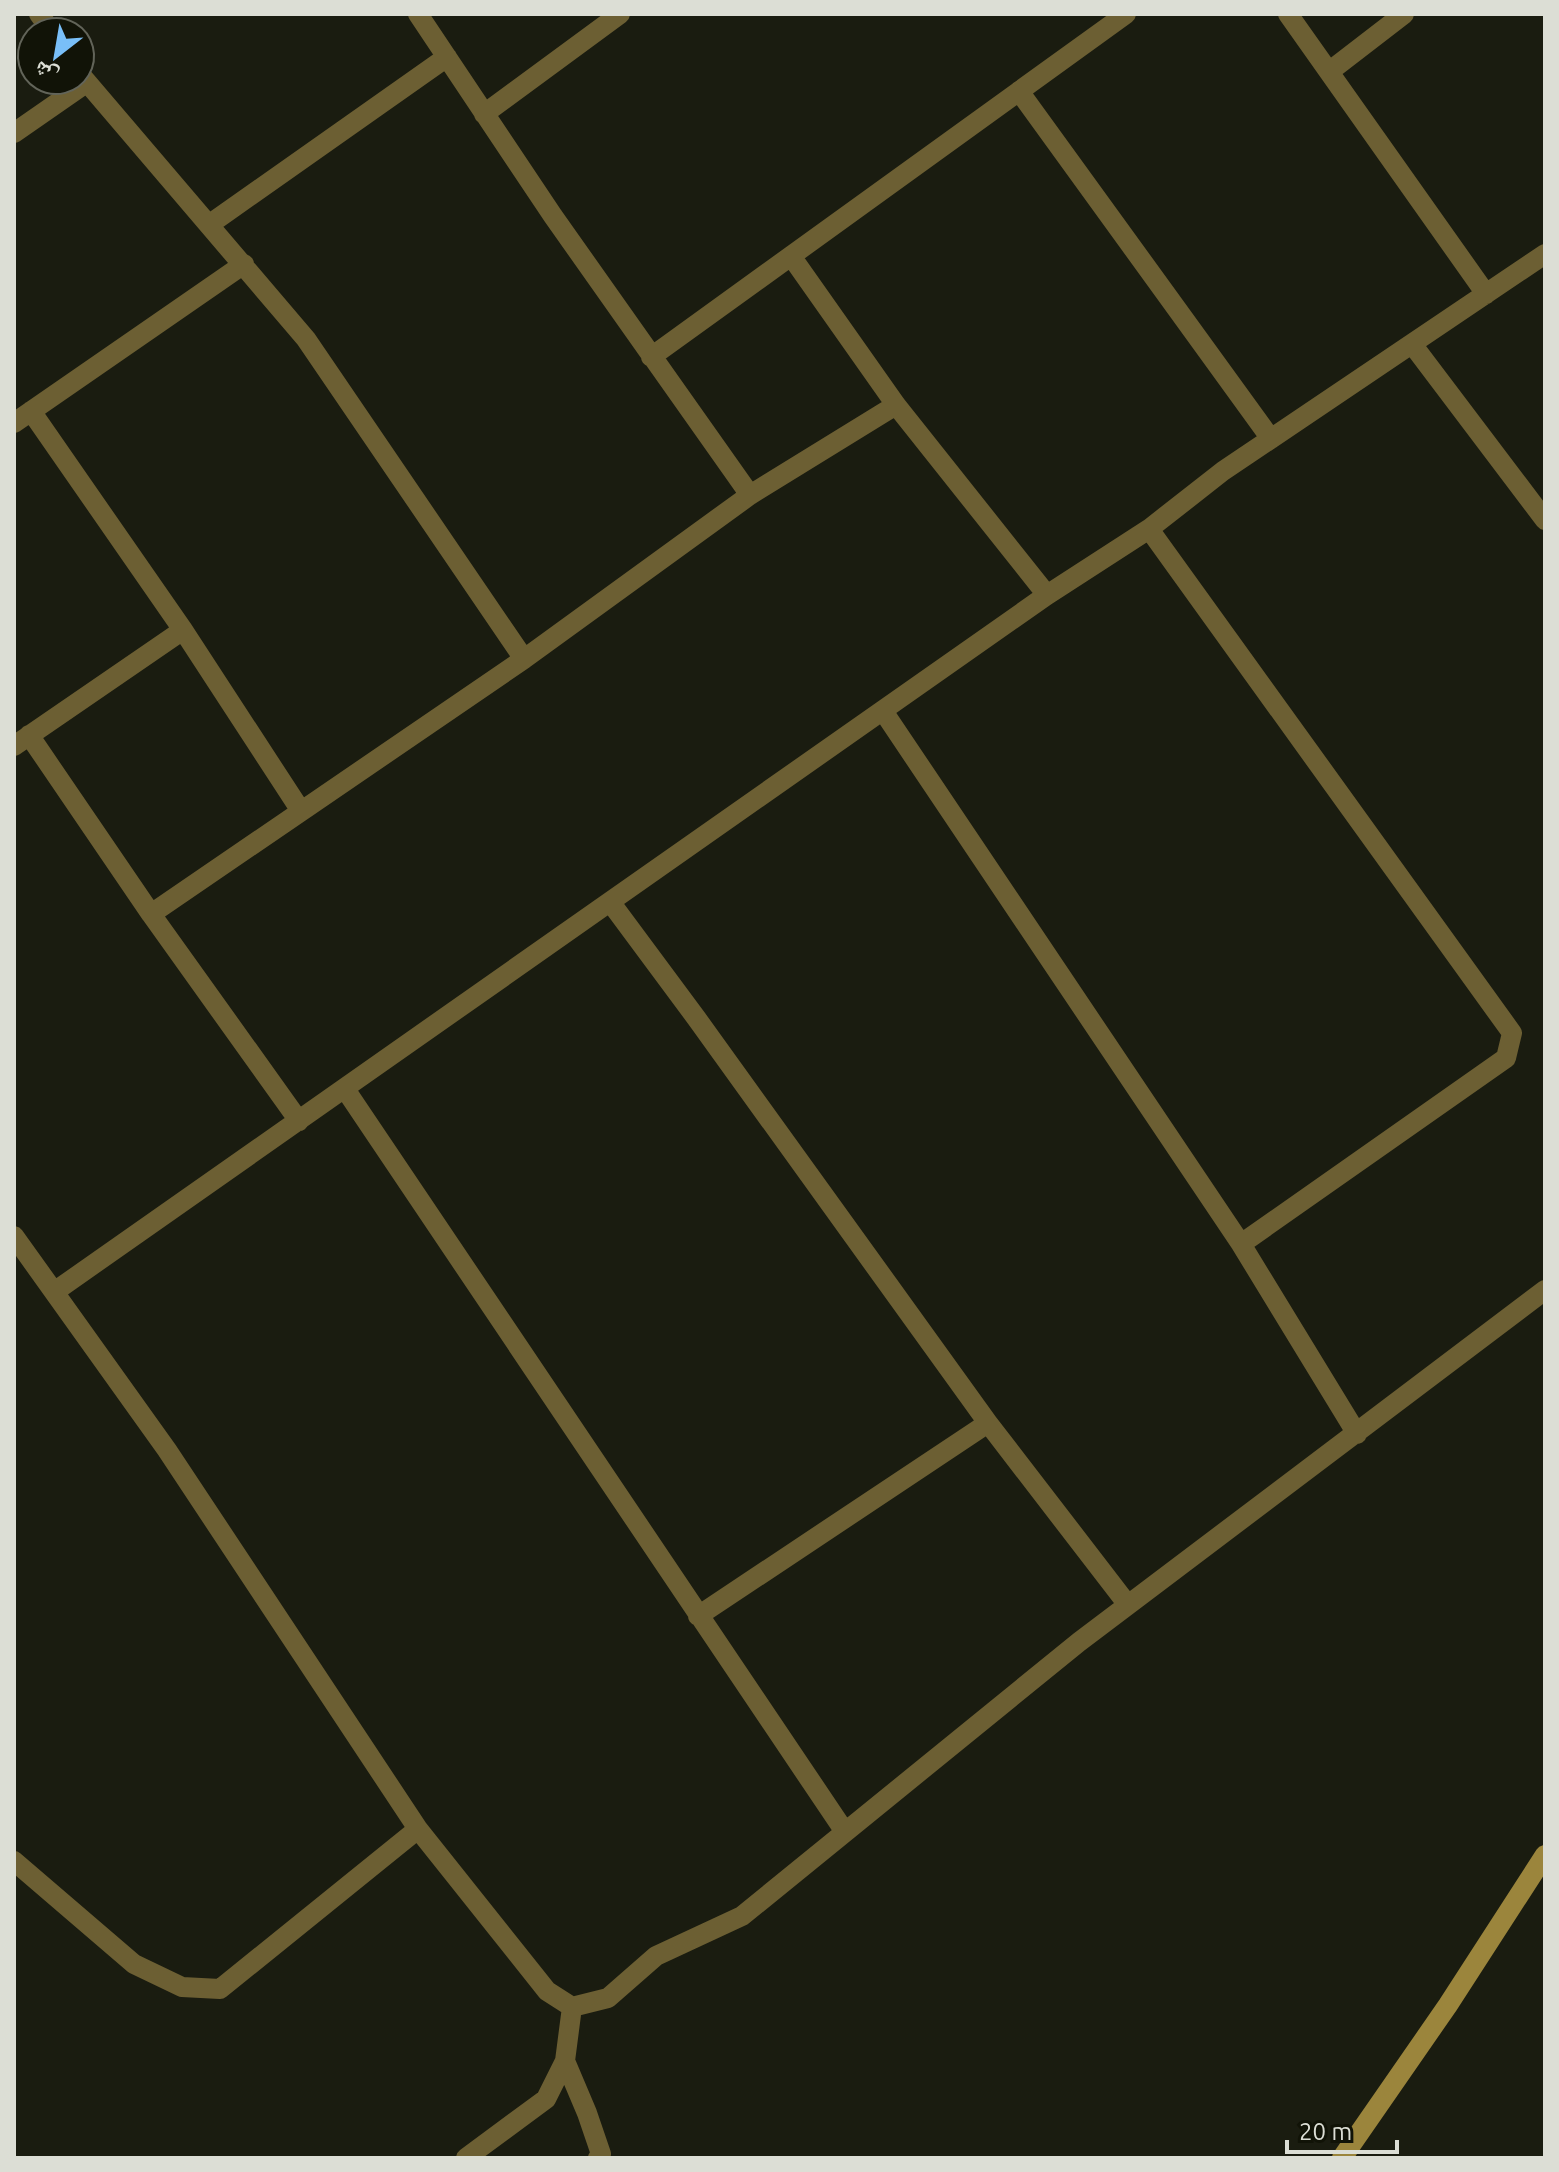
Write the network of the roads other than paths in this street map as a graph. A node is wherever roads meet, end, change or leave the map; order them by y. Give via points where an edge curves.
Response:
1 (418, 14) edge
2 (620, 14) edge
3 (1126, 14) edge
4 (1288, 14) edge
5 (1404, 14) edge
6 (447, 57) junction
7 (1330, 71) junction
8 (1019, 91) junction
9 (96, 93) edge
10 (60, 96) edge
11 (484, 114) junction
12 (14, 133) edge
13 (210, 224) junction
14 (1545, 254) edge
15 (791, 256) junction
16 (244, 264) junction
17 (1486, 294) junction
18 (1412, 344) junction
19 (651, 357) junction
20 (896, 405) junction
21 (22, 417) edge
22 (1271, 439) junction
23 (750, 495) junction
24 (1545, 520) edge
25 (1149, 529) junction
26 (1047, 595) junction
27 (183, 630) junction
28 (524, 659) junction
29 (883, 711) junction
30 (22, 740) edge
31 (301, 811) junction
32 (611, 903) junction
33 (151, 914) junction
34 (345, 1089) junction
35 (299, 1121) junction
36 (14, 1236) edge
37 (1241, 1244) junction
38 (1545, 1290) edge
39 (54, 1292) junction
40 (988, 1423) junction
41 (1357, 1434) junction
42 (1128, 1605) junction
43 (698, 1616) junction
44 (418, 1829) junction
45 (845, 1832) junction
46 (1545, 1855) edge
47 (14, 1861) edge
48 (572, 2007) junction
49 (565, 2061) junction
50 (466, 2158) edge
51 (598, 2158) edge
52 (1342, 2158) edge

1 - 6 street
2 - 11 street
3 - 8 street
4 - 7 street
5 - 7 street
6 - 11 street
6 - 13 street
7 - 17 street
8 - 15 street
8 - 22 street
9 - 13 street
10 - 12 street
11 - 19 street
13 - 16 street
14 - 17 street
15 - 19 street
15 - 20 street
16 - 21 street
16 - 28 street via 306,339
17 - 18 street
18 - 22 street
18 - 24 street
19 - 23 street
20 - 23 street
20 - 26 street
21 - 27 street
22 - 25 street
23 - 28 street
25 - 26 street
25 - 37 street via 1512,1033 1506,1058
26 - 29 street
27 - 30 street
27 - 31 street
28 - 31 street
29 - 32 street
29 - 37 street
30 - 33 street
31 - 33 street
32 - 34 street
32 - 40 street
33 - 35 street
34 - 35 street
34 - 43 street
35 - 39 street
36 - 39 street
37 - 41 street
38 - 41 street
39 - 44 street via 167,1450
40 - 42 street
40 - 43 street
41 - 42 street
42 - 45 street
43 - 45 street
44 - 47 street via 220,1989 182,1987 134,1964
44 - 48 street via 547,1991
45 - 48 street via 742,1916 656,1956 608,1998
46 - 52 street
48 - 49 street
49 - 50 street via 546,2099
49 - 51 street via 601,2154

